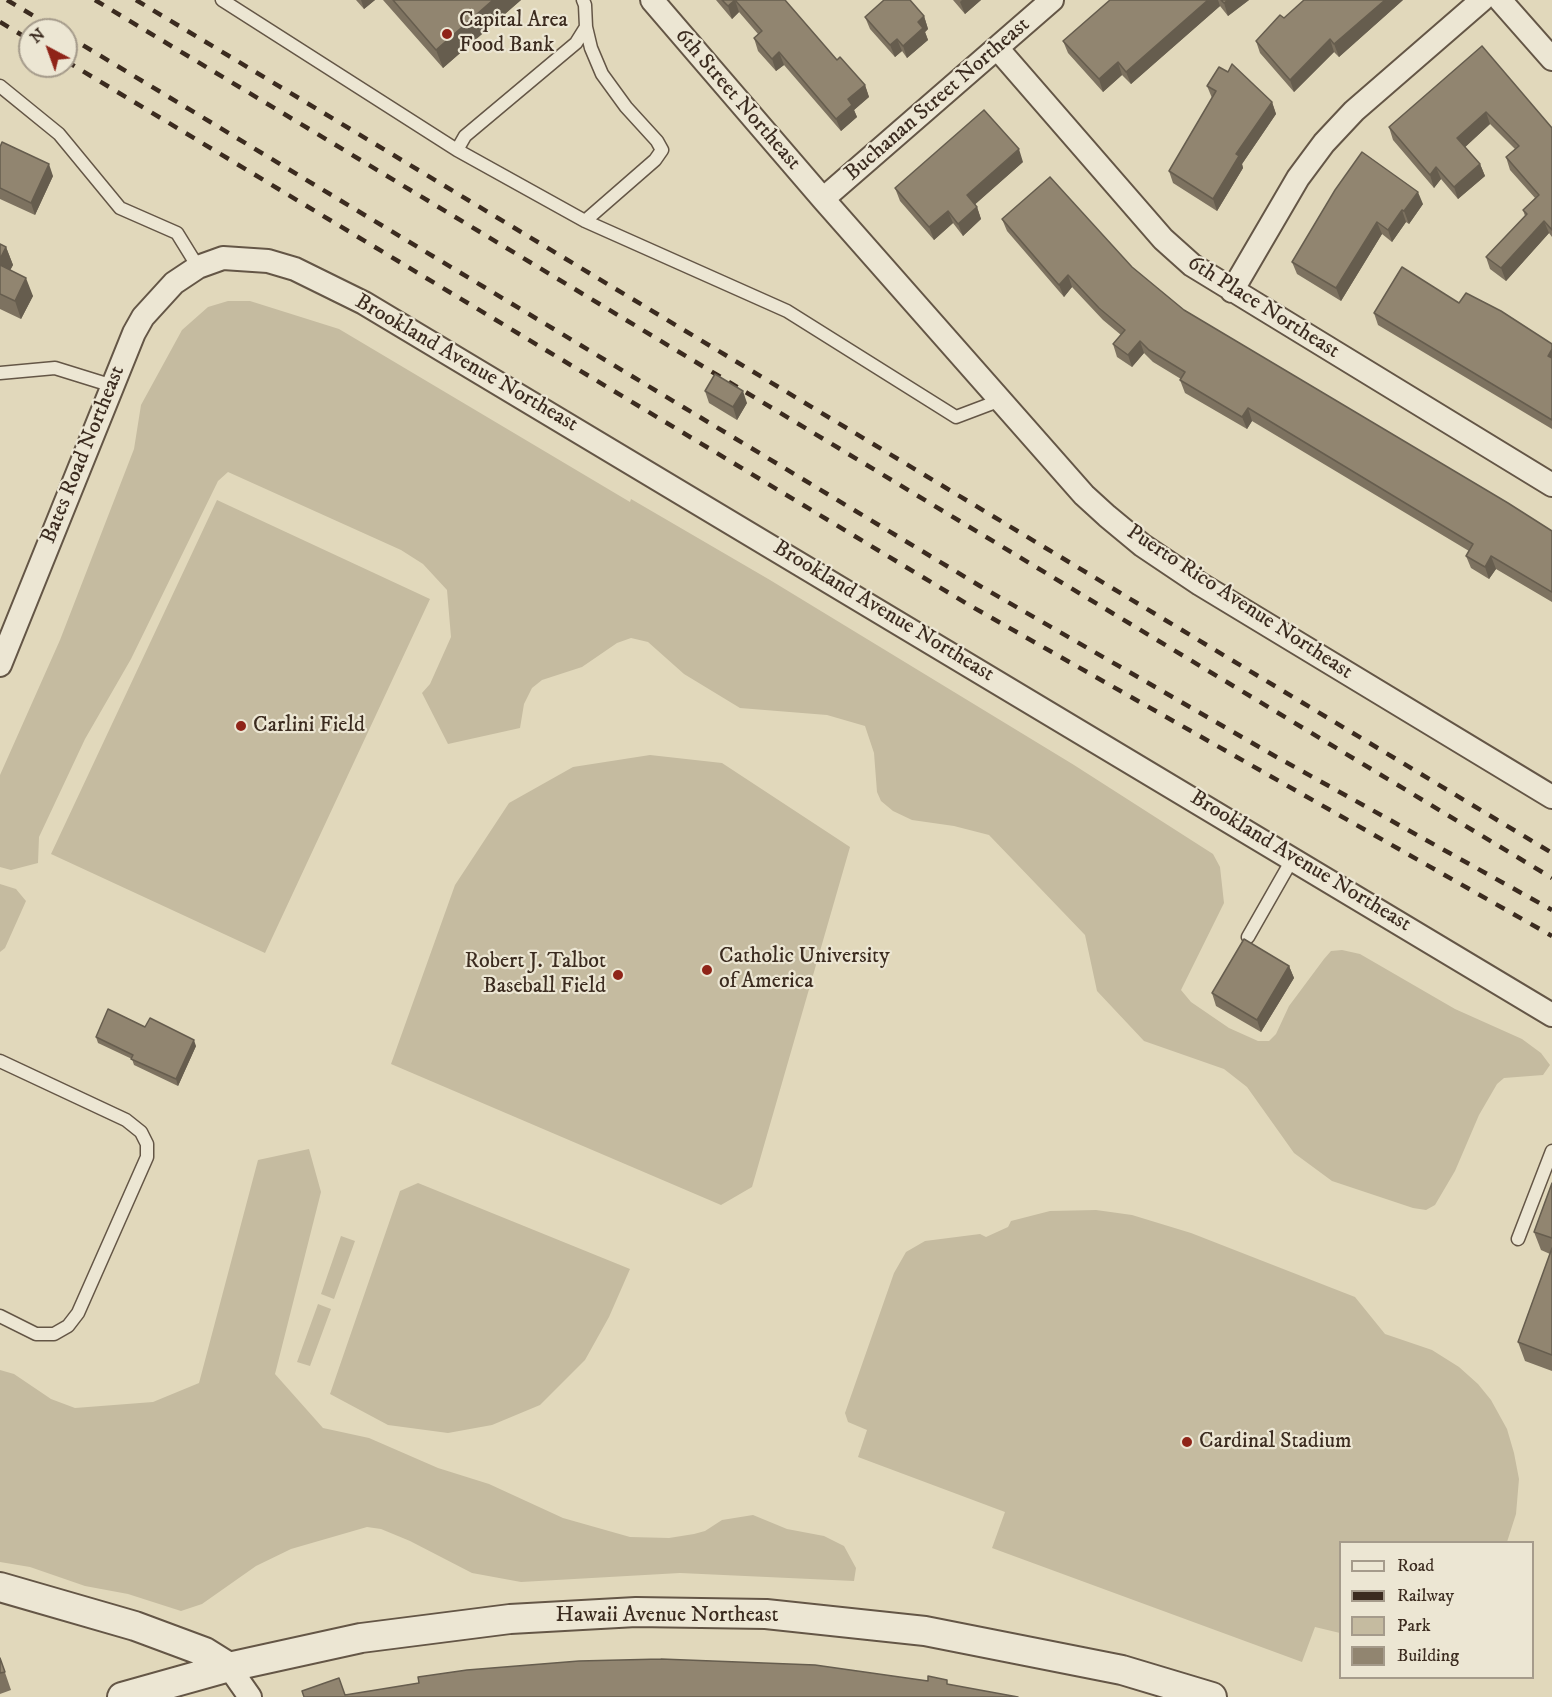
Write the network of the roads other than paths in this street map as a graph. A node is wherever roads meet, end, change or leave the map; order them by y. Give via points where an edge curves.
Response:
1 (222, 0) edge
2 (583, 0) edge
3 (652, 0) edge
4 (1052, 0) edge
5 (1482, 0) edge
6 (1500, 0) edge
7 (586, 27) junction
8 (997, 48) junction
9 (1552, 59) edge
10 (0, 86) edge
11 (457, 150) junction
12 (823, 200) junction
13 (585, 220) junction
14 (198, 267) junction
15 (1232, 291) junction
16 (0, 373) edge
17 (113, 386) junction
18 (1001, 400) junction
19 (1552, 486) edge
20 (1, 661) edge
21 (1552, 797) edge
22 (1293, 858) junction
23 (1248, 937) dead end
24 (1552, 1016) edge
25 (0, 1061) edge
26 (1552, 1151) edge
27 (1518, 1239) dead end
28 (0, 1316) edge
29 (0, 1587) edge
30 (228, 1667) junction
31 (1156, 1689) edge
32 (122, 1697) edge
33 (249, 1697) edge
34 (1212, 1697) edge

1 - 11 lane
2 - 7 lane
3 - 12 street, 6th Street Northeast
4 - 8 street, Buchanan Street Northeast
5 - 15 street via 1354,111 1324,143 1298,178
6 - 9 street
7 - 11 lane via 576,43 465,136
7 - 13 lane via 602,74 662,150
8 - 12 street, Buchanan Street Northeast
8 - 15 street, 6th Place Northeast via 1163,239 1192,265
10 - 14 lane via 59,134 120,208 177,232
11 - 13 lane
12 - 18 street, Puerto Rico Avenue Northeast
13 - 18 lane via 787,311 956,417
14 - 17 street, Bates Road Northeast via 174,284 142,317
14 - 22 street, Brookland Avenue Northeast via 223,258 268,261 295,269 355,298
15 - 19 street, 6th Place Northeast
16 - 17 lane via 55,368
17 - 20 street, Bates Road Northeast
18 - 21 street, Puerto Rico Avenue Northeast via 1084,495 1142,545
22 - 23 lane
22 - 24 street, Brookland Avenue Northeast
25 - 28 lane via 126,1120 141,1132 147,1144 147,1157 78,1313 68,1326 54,1334 36,1334
26 - 27 lane
29 - 30 street via 135,1626 206,1652
30 - 31 street, Hawaii Avenue Northeast via 360,1638 474,1622 575,1614 700,1612 810,1617 925,1631 1049,1654
30 - 32 street, Hawaii Avenue Northeast
30 - 33 street
31 - 34 street, Hawaii Avenue Northeast

